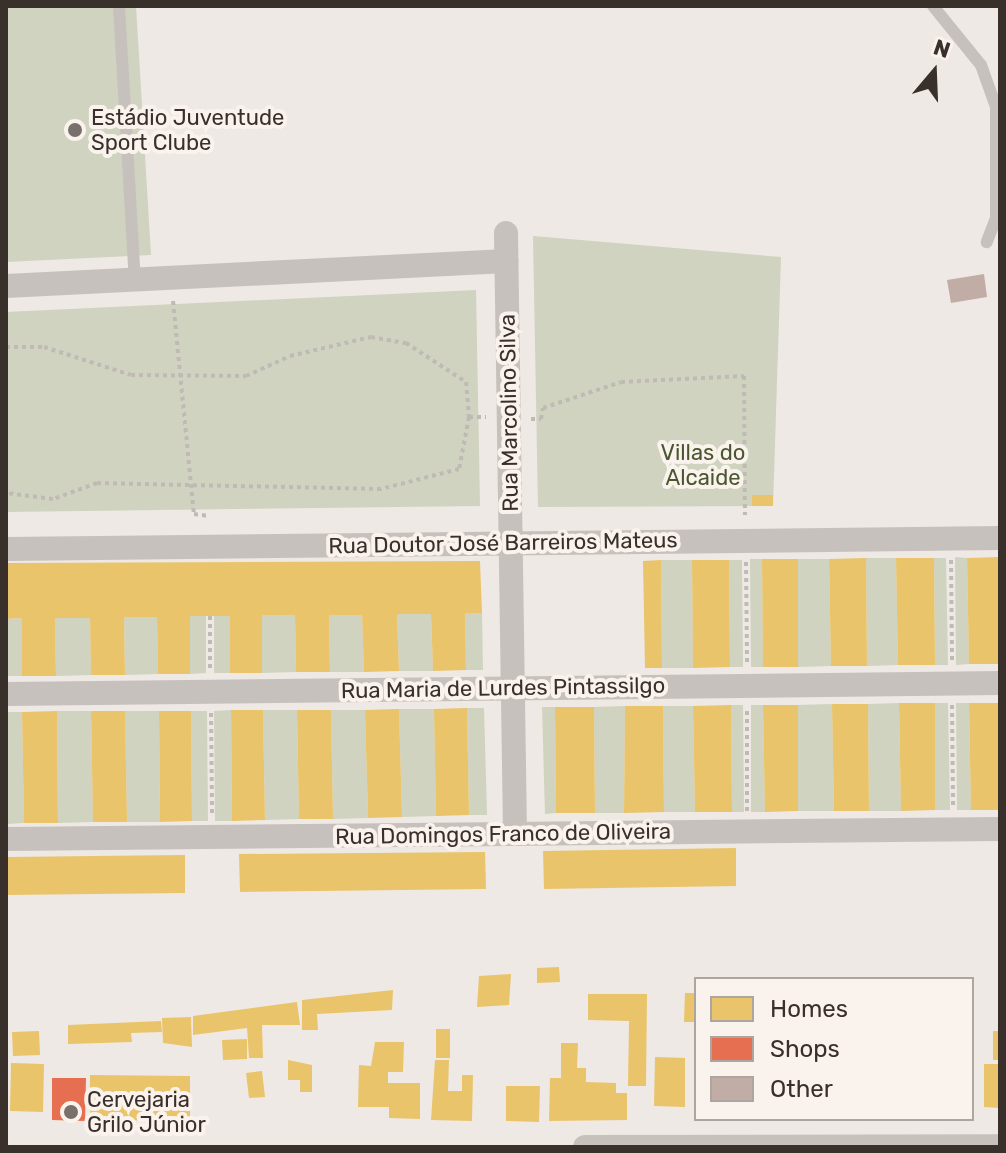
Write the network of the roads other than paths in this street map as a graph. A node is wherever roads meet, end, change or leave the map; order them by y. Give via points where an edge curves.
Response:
1 (119, 6) edge
2 (933, 6) edge
3 (506, 233) dead end
4 (987, 242) dead end
5 (506, 261) junction
6 (135, 280) junction
7 (6, 286) edge
8 (1000, 538) edge
9 (511, 542) junction
10 (6, 549) edge
11 (1000, 683) edge
12 (513, 688) junction
13 (6, 694) edge
14 (1000, 829) edge
15 (515, 834) junction
16 (6, 839) edge
17 (1000, 1146) edge
18 (585, 1147) edge

1 - 6 lane
2 - 4 lane via 981,65 996,107 996,218
3 - 5 street, Rua Marcolino Silva
5 - 6 street
5 - 9 street, Rua Marcolino Silva
6 - 7 street
8 - 9 street, Rua Doutor José Barreiros Mateus
9 - 10 street, Rua Doutor José Barreiros Mateus
9 - 12 street, Rua Marcolino Silva
11 - 12 street, Rua Maria de Lurdes Pintassilgo
12 - 13 street, Rua Maria de Lurdes Pintassilgo
12 - 15 street, Rua Marcolino Silva
14 - 15 street, Rua Domingos Franco de Oliveira
15 - 16 street, Rua Domingos Franco de Oliveira
17 - 18 street

